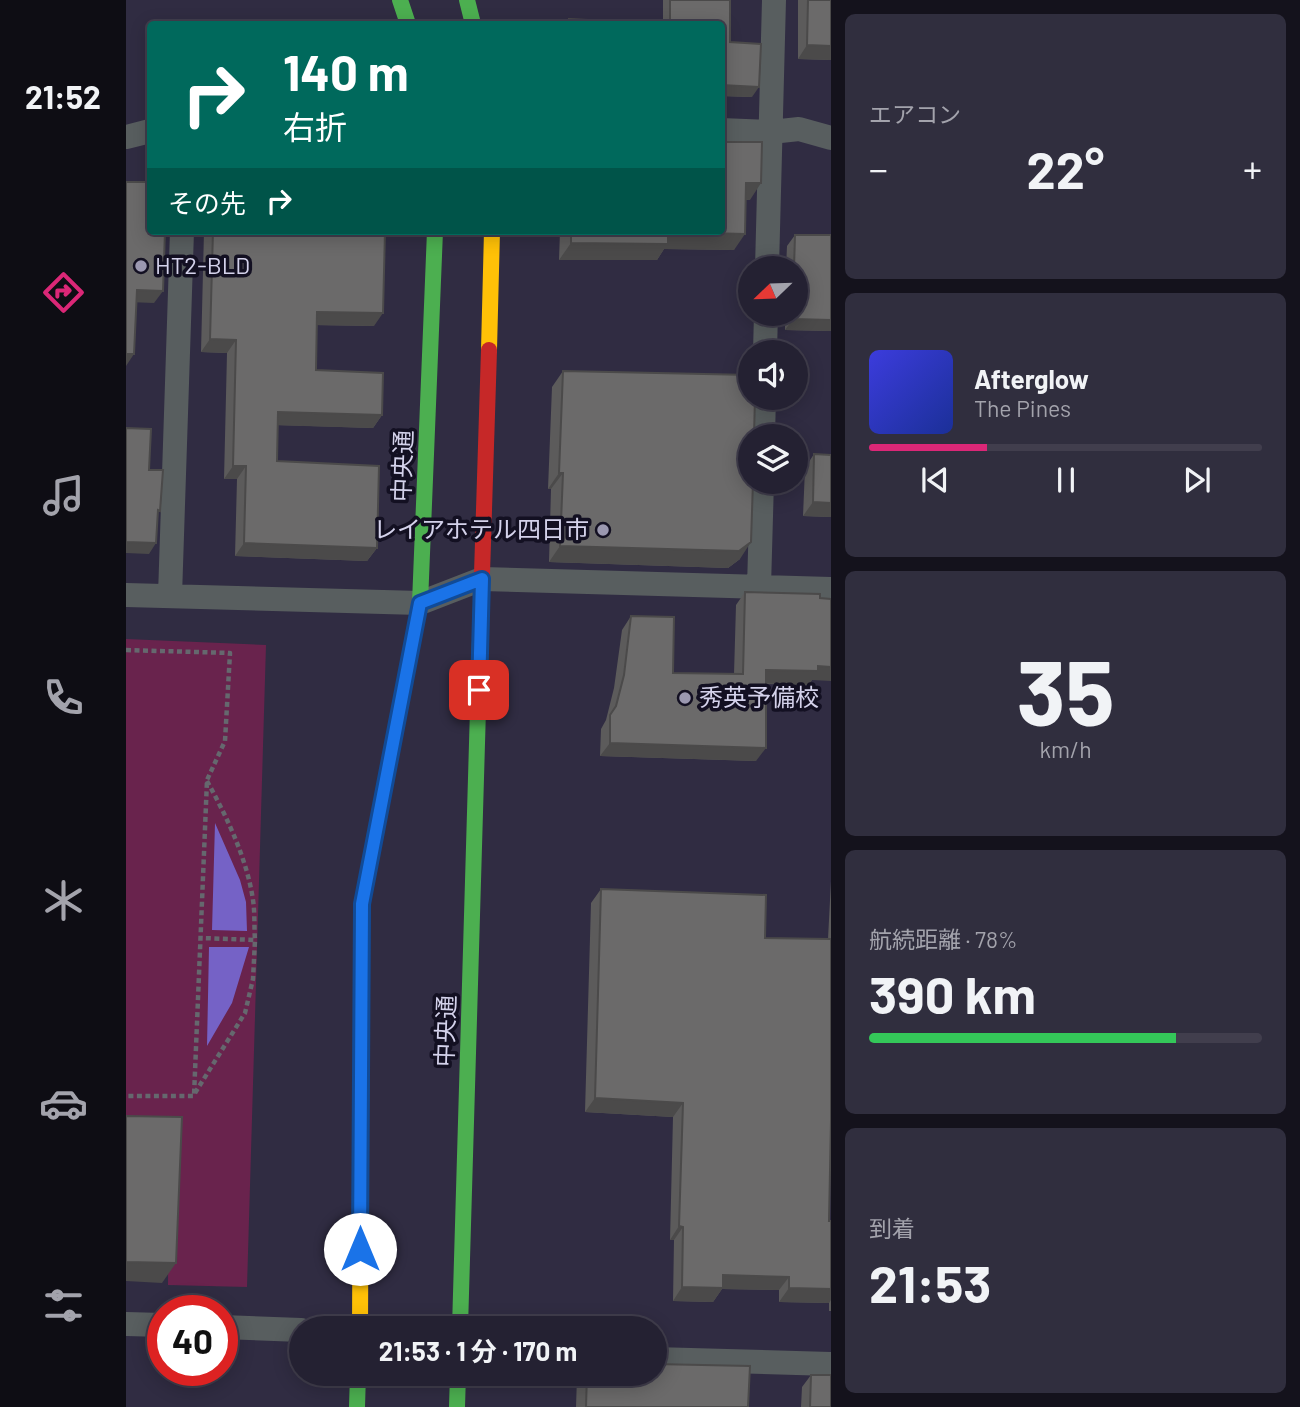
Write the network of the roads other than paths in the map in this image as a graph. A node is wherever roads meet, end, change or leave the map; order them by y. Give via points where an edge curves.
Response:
1 (400, 0) edge
2 (467, 0) edge
3 (774, 0) edge
4 (407, 21) edge
5 (472, 21) edge
6 (725, 130) edge
7 (147, 132) edge
8 (771, 132) junction
9 (126, 137) edge
10 (831, 138) edge
11 (182, 235) edge
12 (435, 235) edge
13 (492, 235) edge
14 (767, 256) edge
15 (762, 494) edge
16 (482, 579) junction
17 (759, 587) junction
18 (831, 589) edge
19 (126, 595) edge
20 (170, 596) junction
21 (420, 603) junction
22 (360, 1316) edge
23 (460, 1316) edge
24 (126, 1324) edge
25 (147, 1325) edge
26 (238, 1327) edge
27 (289, 1329) edge
28 (667, 1359) edge
29 (831, 1364) edge
30 (358, 1386) edge
31 (458, 1386) edge
32 (357, 1407) edge
33 (457, 1407) edge

1 - 4 street
2 - 5 street
3 - 8 street
6 - 8 street
7 - 9 street
8 - 10 street via 799,129
8 - 14 street
11 - 20 street
12 - 21 street, 中央通
13 - 16 street, 中央通
15 - 17 street
16 - 17 street
16 - 21 street
16 - 23 street, 中央通
17 - 18 street
19 - 20 street
20 - 21 street
21 - 22 street, 中央通 via 362,904
24 - 25 street
26 - 27 street
28 - 29 street
30 - 32 street
31 - 33 street

